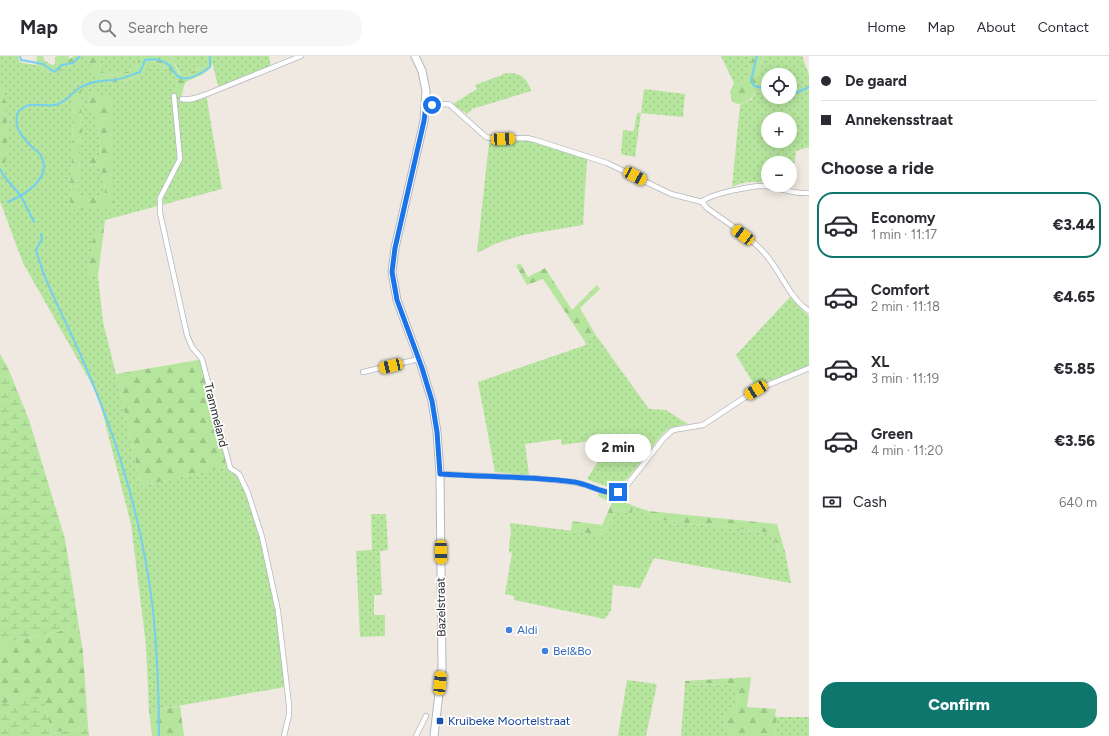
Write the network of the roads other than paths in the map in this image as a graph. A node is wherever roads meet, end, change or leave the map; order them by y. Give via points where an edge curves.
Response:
1 (302, 56) edge
2 (415, 56) edge
3 (174, 96) dead end
4 (182, 99) dead end
5 (426, 105) junction
6 (809, 193) edge
7 (702, 202) junction
8 (809, 311) edge
9 (419, 359) junction
10 (809, 368) edge
11 (363, 372) dead end
12 (440, 474) junction
13 (426, 716) dead end
14 (284, 736) edge
15 (416, 736) edge
16 (434, 736) edge

1 - 4 street via 207,94 193,99
2 - 5 main road, Bazelstraat via 422,71
3 - 14 street, Trammeland via 180,159 160,198 160,213 187,335 192,347 202,359 230,468 239,474 248,493 262,537 278,611 288,694
5 - 7 street via 449,104 486,137 535,140 608,163 671,194
5 - 9 main road, Bazelstraat via 392,272 397,300
6 - 7 street via 753,186 704,199
7 - 8 street via 764,253 796,299
9 - 11 street
9 - 12 main road, Bazelstraat via 432,401
10 - 12 street via 756,390 703,425 673,430 627,485 618,492 606,492 573,482
12 - 16 main road, Bazelstraat via 442,668
13 - 15 street

